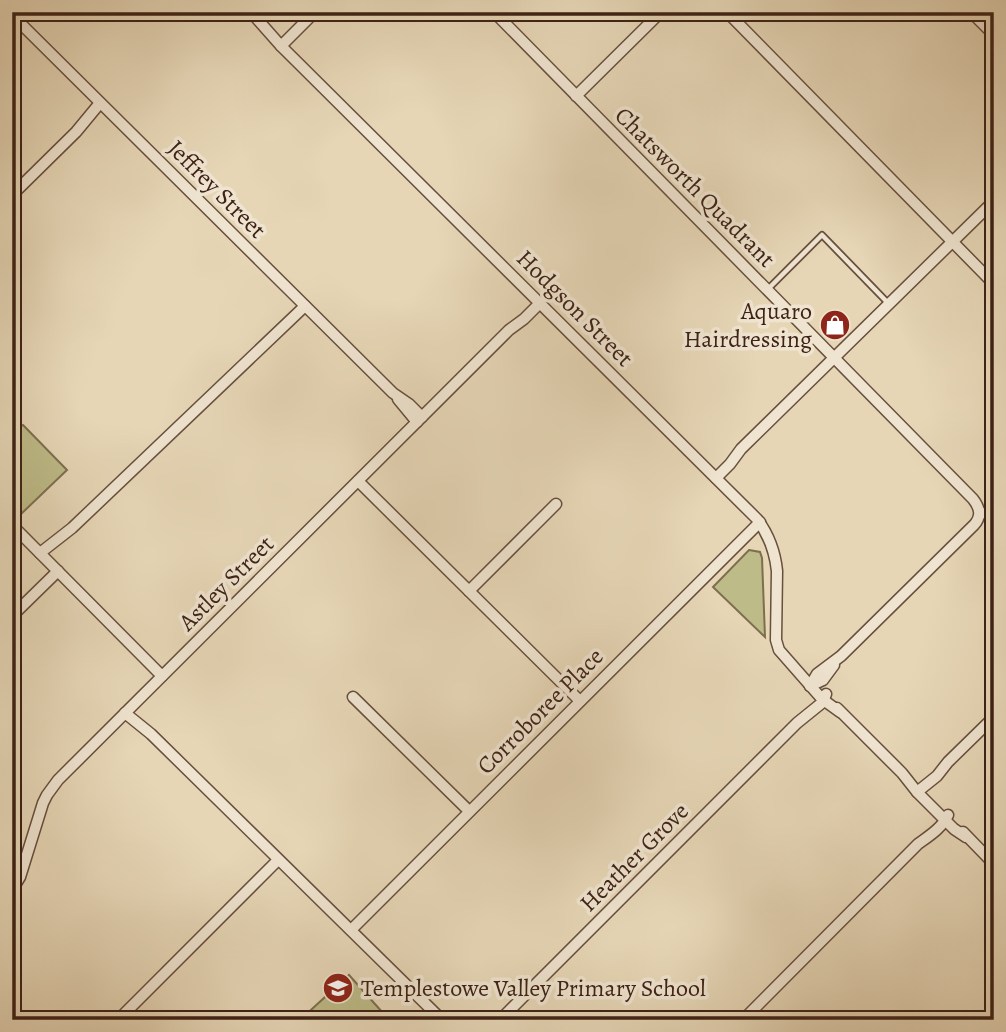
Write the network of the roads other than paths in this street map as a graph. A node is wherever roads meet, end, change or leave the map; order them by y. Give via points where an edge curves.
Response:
1 (251, 12) edge
2 (315, 12) edge
3 (494, 12) edge
4 (661, 12) edge
5 (727, 12) edge
6 (971, 12) edge
7 (12, 15) edge
8 (994, 35) edge
9 (281, 46) junction
10 (576, 96) junction
11 (104, 106) junction
12 (12, 195) edge
13 (994, 201) edge
14 (952, 242) junction
15 (994, 284) edge
16 (767, 290) junction
17 (538, 301) junction
18 (889, 304) junction
19 (305, 306) junction
20 (834, 358) junction
21 (420, 419) junction
22 (714, 475) junction
23 (358, 481) junction
24 (556, 504) dead end
25 (980, 513) junction
26 (994, 514) edge
27 (760, 522) junction
28 (12, 525) edge
29 (43, 556) junction
30 (58, 571) junction
31 (469, 591) junction
32 (12, 616) edge
33 (162, 676) junction
34 (813, 684) junction
35 (353, 697) dead end
36 (823, 698) junction
37 (580, 701) junction
38 (127, 711) junction
39 (994, 717) edge
40 (920, 789) junction
41 (469, 811) junction
42 (945, 818) junction
43 (278, 860) junction
44 (994, 864) edge
45 (12, 890) edge
46 (351, 930) junction
47 (994, 1010) edge
48 (118, 1020) edge
49 (442, 1020) edge
50 (500, 1020) edge
51 (743, 1020) edge
52 (984, 1020) edge

1 - 9 street, Hodgson Street
2 - 9 street
3 - 10 street, Chatsworth Quadrant
4 - 10 street
5 - 14 street
6 - 8 street
7 - 11 street, Jeffrey Street
9 - 17 street, Hodgson Street
10 - 16 street, Chatsworth Quadrant
11 - 12 street
11 - 19 street, Jeffrey Street
13 - 14 street
14 - 15 street
14 - 18 street
16 - 18 lane via 822,235
16 - 20 street, Chatsworth Quadrant
17 - 21 street, Astley Street
17 - 22 street, Hodgson Street
18 - 20 street
19 - 21 street, Jeffrey Street
19 - 29 street
20 - 22 street
20 - 25 street, Chatsworth Quadrant via 973,499
21 - 23 street, Astley Street
22 - 27 street, Hodgson Street
23 - 31 street
23 - 33 street, Astley Street
24 - 31 street
25 - 26 street
25 - 34 street via 978,521 817,674
27 - 34 street, Hodgson Street via 776,559 778,645
27 - 37 street, Corroboree Place
28 - 29 street
29 - 30 street
30 - 32 street
30 - 33 street
31 - 37 street
33 - 38 street, Astley Street
34 - 36 street, Hodgson Street
35 - 41 street
36 - 40 street, Hodgson Street
36 - 50 street, Heather Grove
37 - 41 street, Corroboree Place
38 - 43 street
38 - 45 street, Astley Street via 51,787
39 - 40 street
40 - 42 street, Hodgson Street
41 - 46 street, Corroboree Place
42 - 44 street, Hodgson Street
42 - 51 street
43 - 46 street
43 - 48 street
46 - 49 street
47 - 52 street

